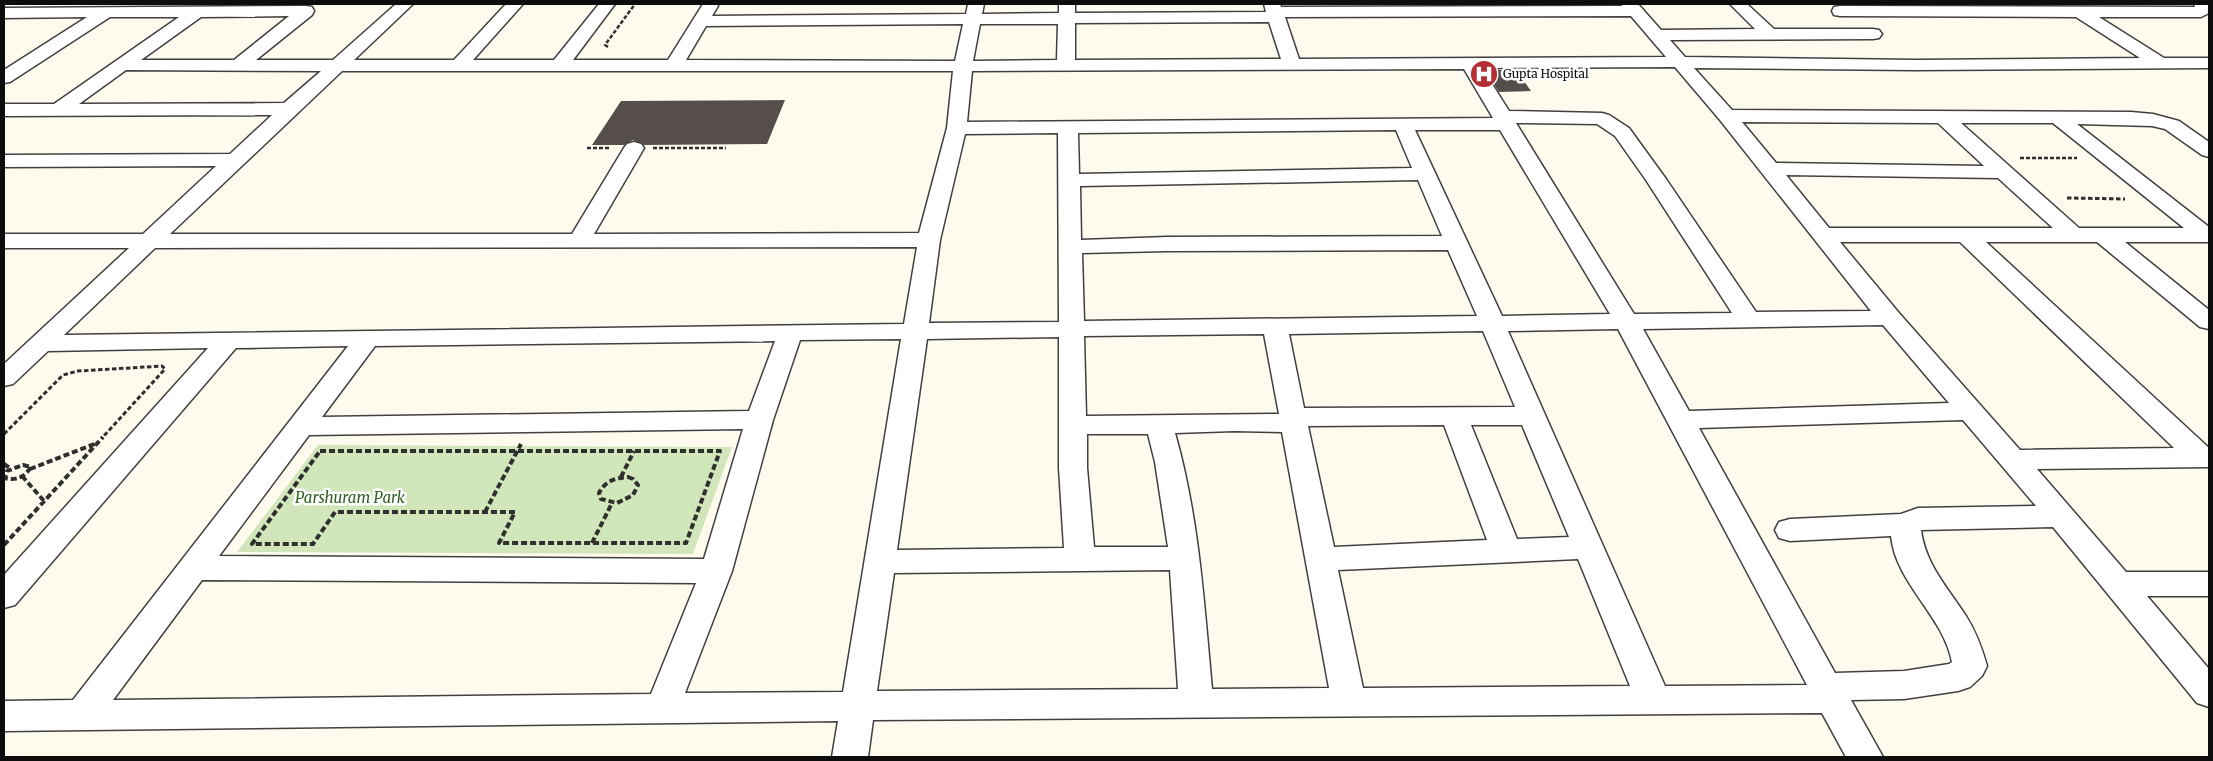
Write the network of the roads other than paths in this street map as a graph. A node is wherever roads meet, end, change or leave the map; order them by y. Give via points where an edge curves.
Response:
1 (406, 4) edge
2 (515, 4) edge
3 (607, 4) edge
4 (712, 4) edge
5 (1738, 4) edge
6 (2149, 4) edge
7 (2202, 4) edge
8 (1532, 7) edge
9 (1836, 7) edge
10 (1939, 7) edge
11 (310, 8) edge
12 (1632, 8) edge
13 (2074, 8) edge
14 (974, 11) edge
15 (1067, 11) edge
16 (1136, 11) edge
17 (1207, 11) edge
18 (1274, 11) edge
19 (106, 12) junction
20 (197, 12) junction
21 (2164, 12) junction
22 (6, 14) edge
23 (701, 21) junction
24 (1655, 34) junction
25 (1769, 34) junction
26 (1873, 34) junction
27 (1469, 62) junction
28 (1678, 62) junction
29 (2179, 62) junction
30 (1290, 63) junction
31 (2209, 63) edge
32 (240, 64) junction
33 (339, 64) junction
34 (460, 64) junction
35 (2160, 64) junction
36 (122, 65) junction
37 (560, 65) junction
38 (674, 65) junction
39 (1066, 65) junction
40 (1916, 65) junction
41 (4, 66) edge
42 (23, 66) junction
43 (963, 66) junction
44 (4, 78) edge
45 (2209, 79) edge
46 (289, 109) junction
47 (4, 110) edge
48 (58, 110) junction
49 (1727, 116) junction
50 (1944, 118) junction
51 (2059, 119) junction
52 (1505, 120) junction
53 (1403, 124) junction
54 (1068, 127) junction
55 (957, 128) junction
56 (634, 148) dead end
57 (2209, 151) edge
58 (235, 160) junction
59 (4, 161) edge
60 (2009, 165) junction
61 (1770, 169) junction
62 (1426, 174) junction
63 (1068, 180) junction
64 (1822, 235) junction
65 (1966, 235) junction
66 (2073, 235) junction
67 (2102, 235) junction
68 (2207, 235) edge
69 (151, 240) junction
70 (579, 240) junction
71 (929, 240) junction
72 (1457, 243) junction
73 (7, 244) edge
74 (1069, 247) junction
75 (1890, 318) junction
76 (1749, 320) junction
77 (1627, 322) junction
78 (2209, 322) edge
79 (1493, 324) junction
80 (1275, 327) junction
81 (1073, 330) junction
82 (915, 333) junction
83 (790, 334) junction
84 (367, 340) junction
85 (228, 341) junction
86 (41, 344) junction
87 (4, 378) edge
88 (1971, 412) junction
89 (1454, 416) junction
90 (1532, 416) junction
91 (760, 420) junction
92 (1293, 420) junction
93 (1680, 420) junction
94 (1073, 424) junction
95 (1159, 425) junction
96 (301, 426) junction
97 (2204, 457) edge
98 (2013, 460) junction
99 (2061, 516) junction
100 (1905, 525) junction
101 (1790, 530) dead end
102 (1588, 547) junction
103 (1506, 550) junction
104 (1185, 558) junction
105 (1320, 559) junction
106 (1080, 560) junction
107 (881, 562) junction
108 (194, 568) junction
109 (716, 571) junction
110 (2118, 584) junction
111 (2209, 584) edge
112 (4, 596) edge
113 (1829, 693) junction
114 (2209, 693) edge
115 (1654, 701) junction
116 (1349, 702) junction
117 (1196, 704) junction
118 (859, 706) junction
119 (662, 708) junction
120 (82, 715) junction
121 (4, 716) edge
122 (850, 757) edge
123 (1864, 757) edge

1 - 33 street
2 - 34 street
3 - 37 street
4 - 23 street
5 - 25 street
6 - 21 street
7 - 21 street via 2204,9 2200,12
8 - 12 street
8 - 18 street
9 - 10 street
9 - 26 street
10 - 13 street
11 - 20 street
11 - 32 street
12 - 24 street
13 - 21 street
13 - 35 street
14 - 15 street
14 - 23 street
14 - 43 street
15 - 16 street
15 - 39 street
16 - 17 street
17 - 18 street
18 - 30 street
19 - 20 street
19 - 22 street
19 - 42 street
20 - 36 street
23 - 38 street
24 - 25 street
24 - 28 street
25 - 26 street
26 - 40 street
27 - 28 street
27 - 30 street
27 - 52 street
28 - 40 street
28 - 49 street
29 - 31 street
29 - 35 street
29 - 45 street
30 - 39 street
32 - 33 street
32 - 36 street
33 - 34 street
33 - 46 street
34 - 37 street
35 - 40 street
36 - 48 street
37 - 38 street
38 - 43 street
39 - 43 street
41 - 42 street
42 - 44 street
43 - 55 street
46 - 48 street
46 - 58 street
47 - 48 street
49 - 50 street
49 - 61 street
50 - 51 street
50 - 60 street
51 - 57 street via 2153,120 2172,125
51 - 68 street
52 - 53 street
52 - 76 street via 1602,119 1622,132
52 - 77 street
53 - 54 street
53 - 62 street
54 - 55 street
54 - 63 street
55 - 71 street
56 - 70 street
58 - 59 street
58 - 69 street
60 - 61 street
60 - 66 street
61 - 64 street
62 - 63 street
62 - 72 street
63 - 74 street
64 - 65 street
64 - 75 street
65 - 66 street
65 - 97 street
66 - 67 street
67 - 68 street
67 - 78 street
69 - 70 street
69 - 73 street
69 - 86 street
70 - 71 street
71 - 82 street
72 - 74 street
72 - 79 street
74 - 81 street
75 - 76 street
75 - 88 street
76 - 77 street
77 - 79 street
77 - 93 street
79 - 80 street
79 - 90 street
80 - 81 street
80 - 92 street
81 - 82 street
81 - 94 street
82 - 83 street
82 - 107 street
83 - 84 street
83 - 91 street
84 - 85 street
84 - 96 street
85 - 86 street
85 - 112 street
86 - 87 street
88 - 93 street
88 - 98 street
89 - 90 street
89 - 92 street
89 - 103 street
90 - 102 street
91 - 96 street
91 - 109 street
92 - 95 street
92 - 105 street
93 - 113 street
94 - 95 street
94 - 106 street
95 - 104 street
96 - 108 street
97 - 98 street
98 - 99 street
99 - 100 street via 1918,519
99 - 110 street
100 - 101 street
100 - 113 street via 1905,539 1912,560 1963,640 1970,666 1958,677
102 - 103 street
102 - 115 street
103 - 105 street
104 - 106 street
104 - 117 street
105 - 116 street
106 - 107 street
107 - 118 street
108 - 109 street
108 - 120 street
109 - 119 street
110 - 111 street
110 - 114 street
113 - 115 street
113 - 123 street
115 - 116 street
116 - 117 street
117 - 118 street
118 - 119 street
118 - 122 street
119 - 120 street
120 - 121 street

